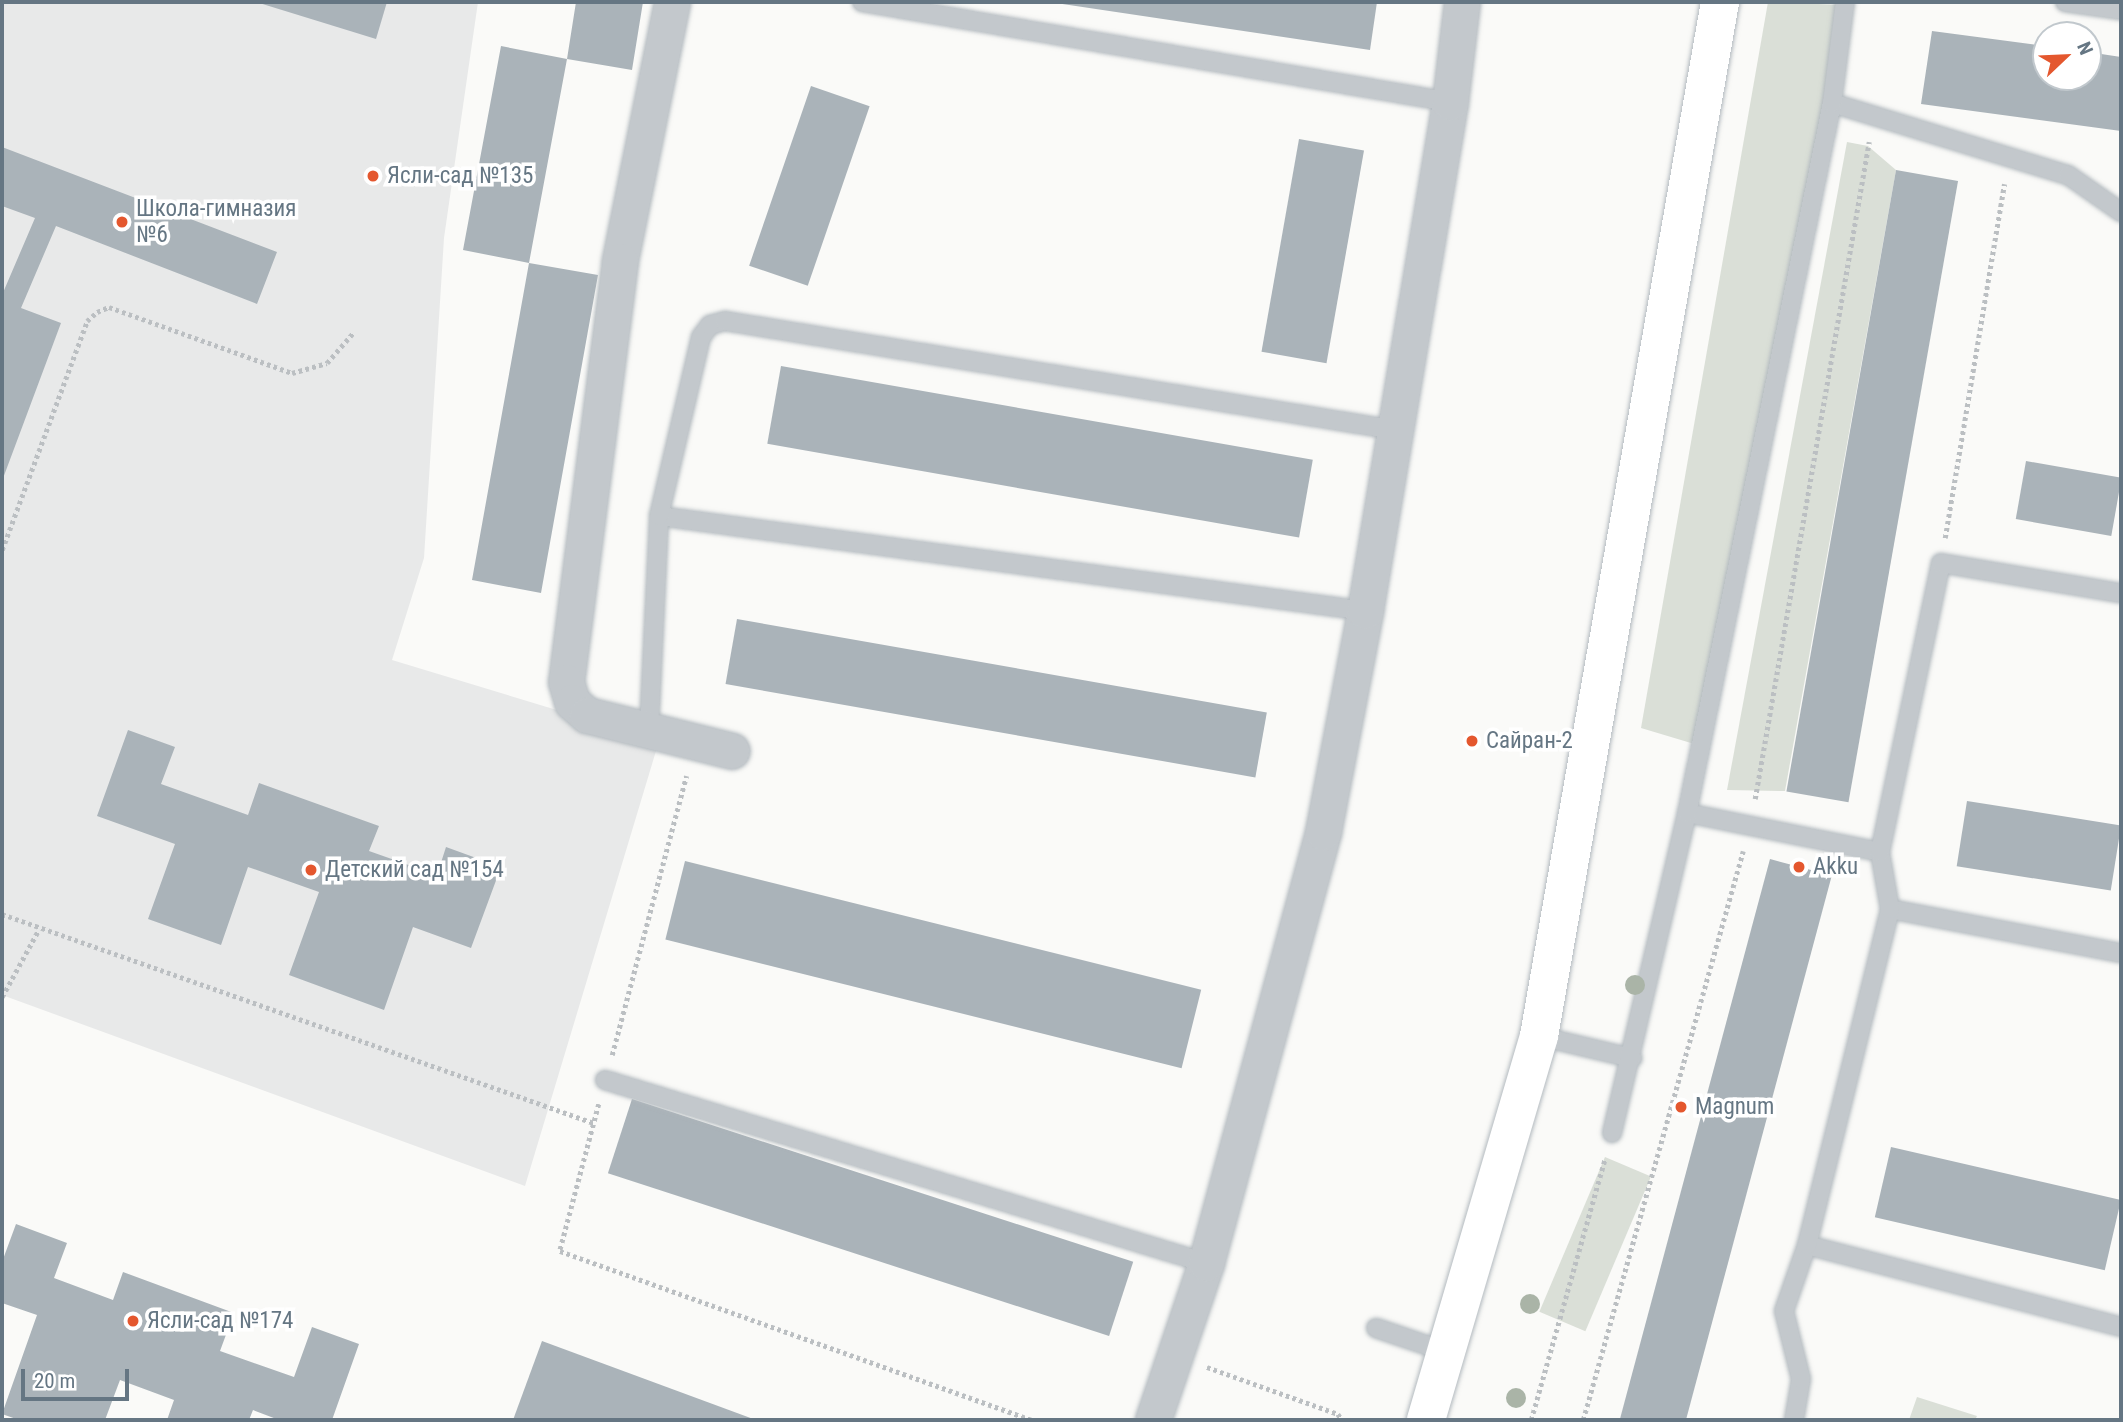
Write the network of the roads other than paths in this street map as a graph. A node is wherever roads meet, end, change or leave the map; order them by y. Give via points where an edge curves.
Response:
1 (672, 2) edge
2 (862, 2) edge
3 (1462, 2) edge
4 (1720, 2) edge
5 (1845, 2) edge
6 (2065, 2) edge
7 (2121, 10) edge
8 (1450, 102) junction
9 (1832, 103) junction
10 (2121, 212) edge
11 (1395, 430) junction
12 (659, 516) junction
13 (2121, 593) edge
14 (1365, 611) junction
15 (649, 730) junction
16 (732, 751) dead end
17 (1687, 813) junction
18 (1880, 852) junction
19 (1890, 909) junction
20 (2121, 953) edge
21 (1539, 1036) junction
22 (1632, 1058) junction
23 (606, 1080) road end
24 (1612, 1133) road end
25 (1807, 1245) junction
26 (1206, 1263) junction
27 (2121, 1327) edge
28 (1376, 1328) dead end
29 (1447, 1352) junction
30 (1153, 1420) edge
31 (1426, 1420) edge
32 (1794, 1420) edge

1 - 15 street via 620,261 566,682 572,702 587,715
2 - 8 lane
3 - 8 street
4 - 21 main road
5 - 9 lane
6 - 7 lane
8 - 11 street
9 - 10 lane via 2068,175
9 - 17 lane
11 - 12 lane via 725,321 710,326 701,337
11 - 14 street
12 - 14 lane
12 - 15 lane
13 - 18 lane via 1941,563
14 - 26 street via 1323,832
15 - 16 street
17 - 18 lane
17 - 22 lane
18 - 19 lane
19 - 20 lane
19 - 25 lane
21 - 22 lane
21 - 29 main road
22 - 24 lane
23 - 26 lane
25 - 27 lane
25 - 32 lane via 1784,1311 1801,1379
26 - 30 street
28 - 29 lane
29 - 31 main road

